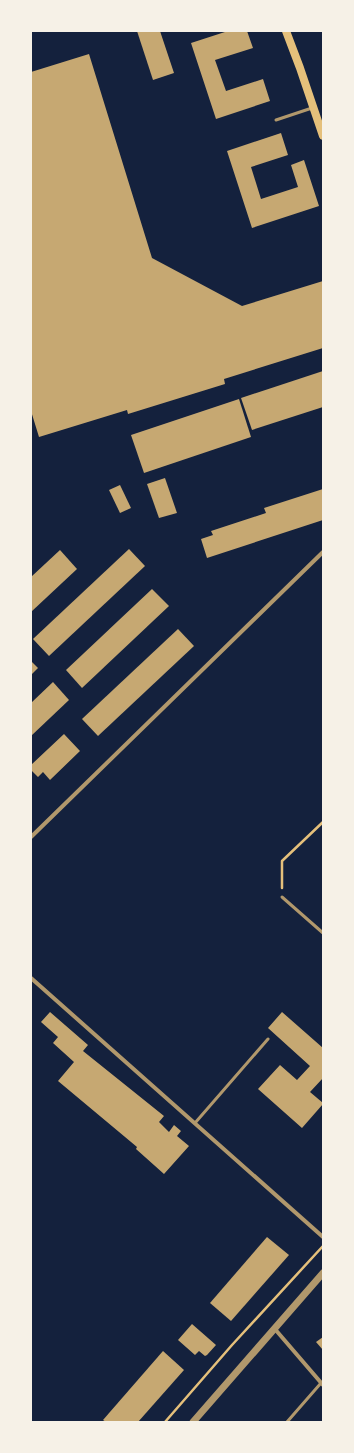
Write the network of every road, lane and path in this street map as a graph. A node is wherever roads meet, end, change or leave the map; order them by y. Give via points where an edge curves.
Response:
1 (286, 31) edge
2 (314, 107) junction
3 (276, 120) dead end
4 (323, 136) edge
5 (323, 552) edge
6 (323, 822) edge
7 (31, 837) edge
8 (282, 896) joint
9 (323, 932) edge
10 (31, 978) edge
11 (268, 1039) dead end
12 (195, 1123) junction
13 (323, 1237) edge
14 (323, 1246) edge
15 (323, 1273) edge
16 (274, 1328) junction
17 (322, 1384) edge
18 (165, 1422) edge
19 (193, 1422) edge
20 (287, 1422) edge

1 - 2 main road
2 - 3 lane
2 - 4 main road
5 - 7 street
6 - 8 path via 282,861
8 - 9 lane
10 - 12 street
11 - 12 lane
12 - 13 street
14 - 18 path
15 - 16 street
16 - 17 street
16 - 19 street
17 - 20 lane

